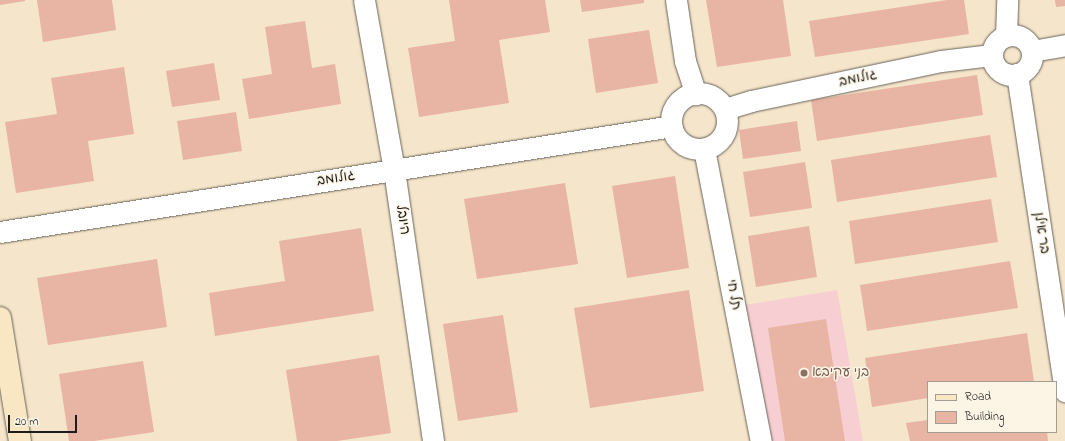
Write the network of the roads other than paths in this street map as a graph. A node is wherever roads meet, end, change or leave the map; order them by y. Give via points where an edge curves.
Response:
1 (364, 0) edge
2 (676, 0) edge
3 (1007, 0) edge
4 (1006, 36) junction
5 (1065, 45) edge
6 (1032, 51) junction
7 (992, 55) junction
8 (1016, 74) junction
9 (696, 94) junction
10 (725, 109) junction
11 (672, 126) junction
12 (704, 149) junction
13 (394, 170) junction
14 (0, 232) edge
15 (0, 318) edge
16 (1065, 391) edge
17 (20, 441) edge
18 (434, 441) edge
19 (761, 441) edge

1 - 13 street, היובל
2 - 9 street via 685,61
3 - 4 street
4 - 6 street via 1020,36 1026,40
4 - 7 street via 999,40
5 - 6 street
6 - 8 street via 1026,69
7 - 8 street via 998,68
7 - 10 street, גולומב via 941,62 751,101
8 - 16 street, בר אילן
9 - 10 street via 715,98
9 - 11 street via 679,102 673,111
10 - 12 street via 725,132 713,145
11 - 12 street via 678,139 685,146
11 - 13 street, גולומב
12 - 19 street, תל חי
13 - 14 street, גולומב
13 - 18 street, היובל
15 - 17 street

